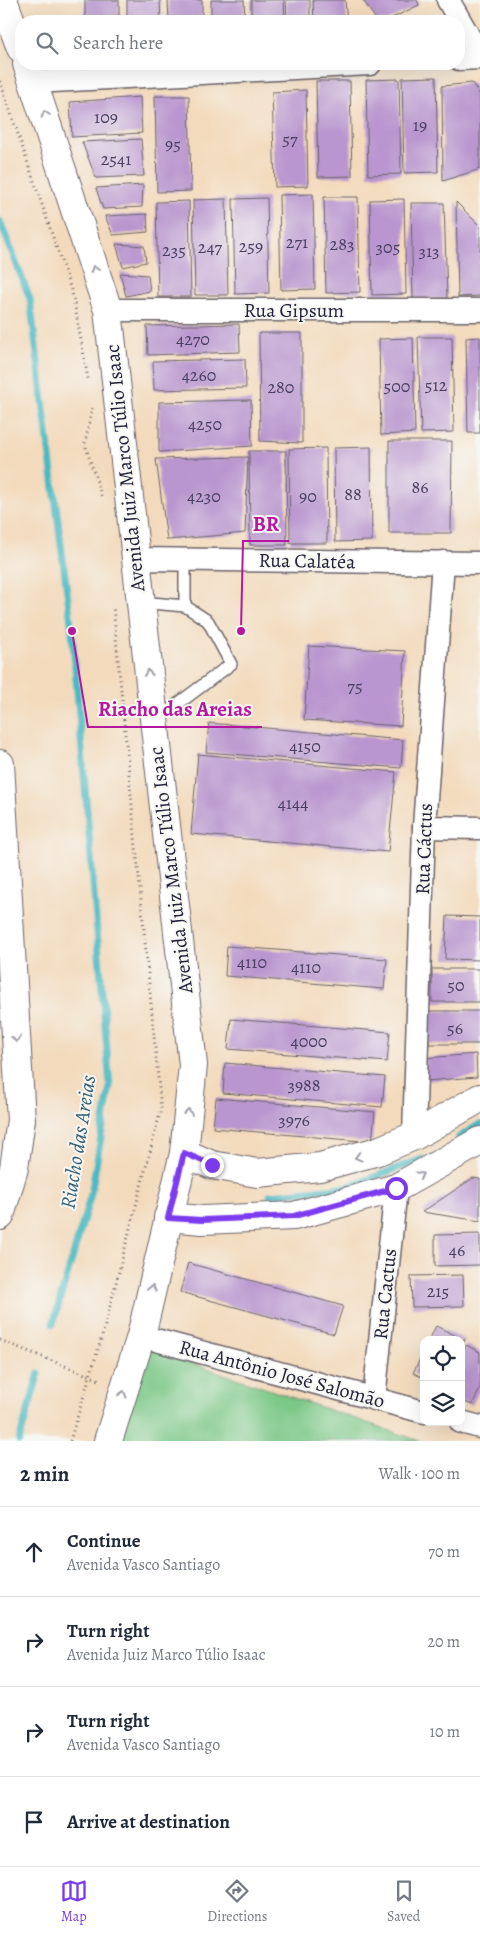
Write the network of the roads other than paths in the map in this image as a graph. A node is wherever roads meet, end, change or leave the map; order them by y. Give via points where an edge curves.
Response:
1 (3, 0) edge
2 (448, 0) edge
3 (456, 15) edge
4 (465, 30) edge
5 (15, 32) edge
6 (480, 57) edge
7 (465, 58) edge
8 (144, 70) edge
9 (31, 73) edge
10 (108, 310) junction
11 (480, 310) edge
12 (135, 559) junction
13 (185, 560) junction
14 (443, 562) junction
15 (480, 563) edge
16 (140, 602) junction
17 (185, 606) junction
18 (154, 722) junction
19 (0, 764) edge
20 (424, 827) junction
21 (480, 828) edge
22 (480, 1098) edge
23 (414, 1136) junction
24 (480, 1142) edge
25 (184, 1153) junction
26 (7, 1169) edge
27 (396, 1188) junction
28 (0, 1216) edge
29 (168, 1218) junction
30 (141, 1336) junction
31 (374, 1399) junction
32 (420, 1411) edge
33 (465, 1423) edge
34 (480, 1428) edge
35 (108, 1441) edge

1 - 5 main road
2 - 3 street
4 - 6 street
6 - 7 street
8 - 9 street
10 -> 9 main road, Avenida Juiz Marco Túlio Isaac
10 - 11 street, Rua Gipsum
10 - 12 main road, Avenida Juiz Marco Túlio Isaac
12 - 13 street, Rua Calatéa
12 - 16 main road, Avenida Juiz Marco Túlio Isaac
13 - 14 street, Rua Calatéa
13 - 17 lane
14 - 15 street, Rua Calatéa
14 - 20 street, Rua Cáctus
16 - 17 lane
18 -> 16 main road, Avenida Juiz Marco Túlio Isaac
17 - 18 lane via 208,622 231,664
25 -> 18 main road, Avenida Juiz Marco Túlio Isaac via 193,1065
19 -> 26 main road via 21,1120
20 - 21 street
20 - 23 street, Rua Cáctus
22 - 23 main road
23 -> 25 main road via 378,1152 320,1166 257,1173 212,1165
27 -> 24 main road
25 - 29 main road, Avenida Juiz Marco Túlio Isaac
26 - 28 main road
27 - 29 main road via 294,1216 202,1220
27 - 31 street, Rua Cactus
30 -> 29 main road, Avenida Juiz Marco Túlio Isaac
30 - 31 street, Rua Antônio José Salomão
35 -> 30 main road, Avenida Juiz Marco Túlio Isaac
31 - 32 street, Rua Antônio José Salomão
33 - 34 street

